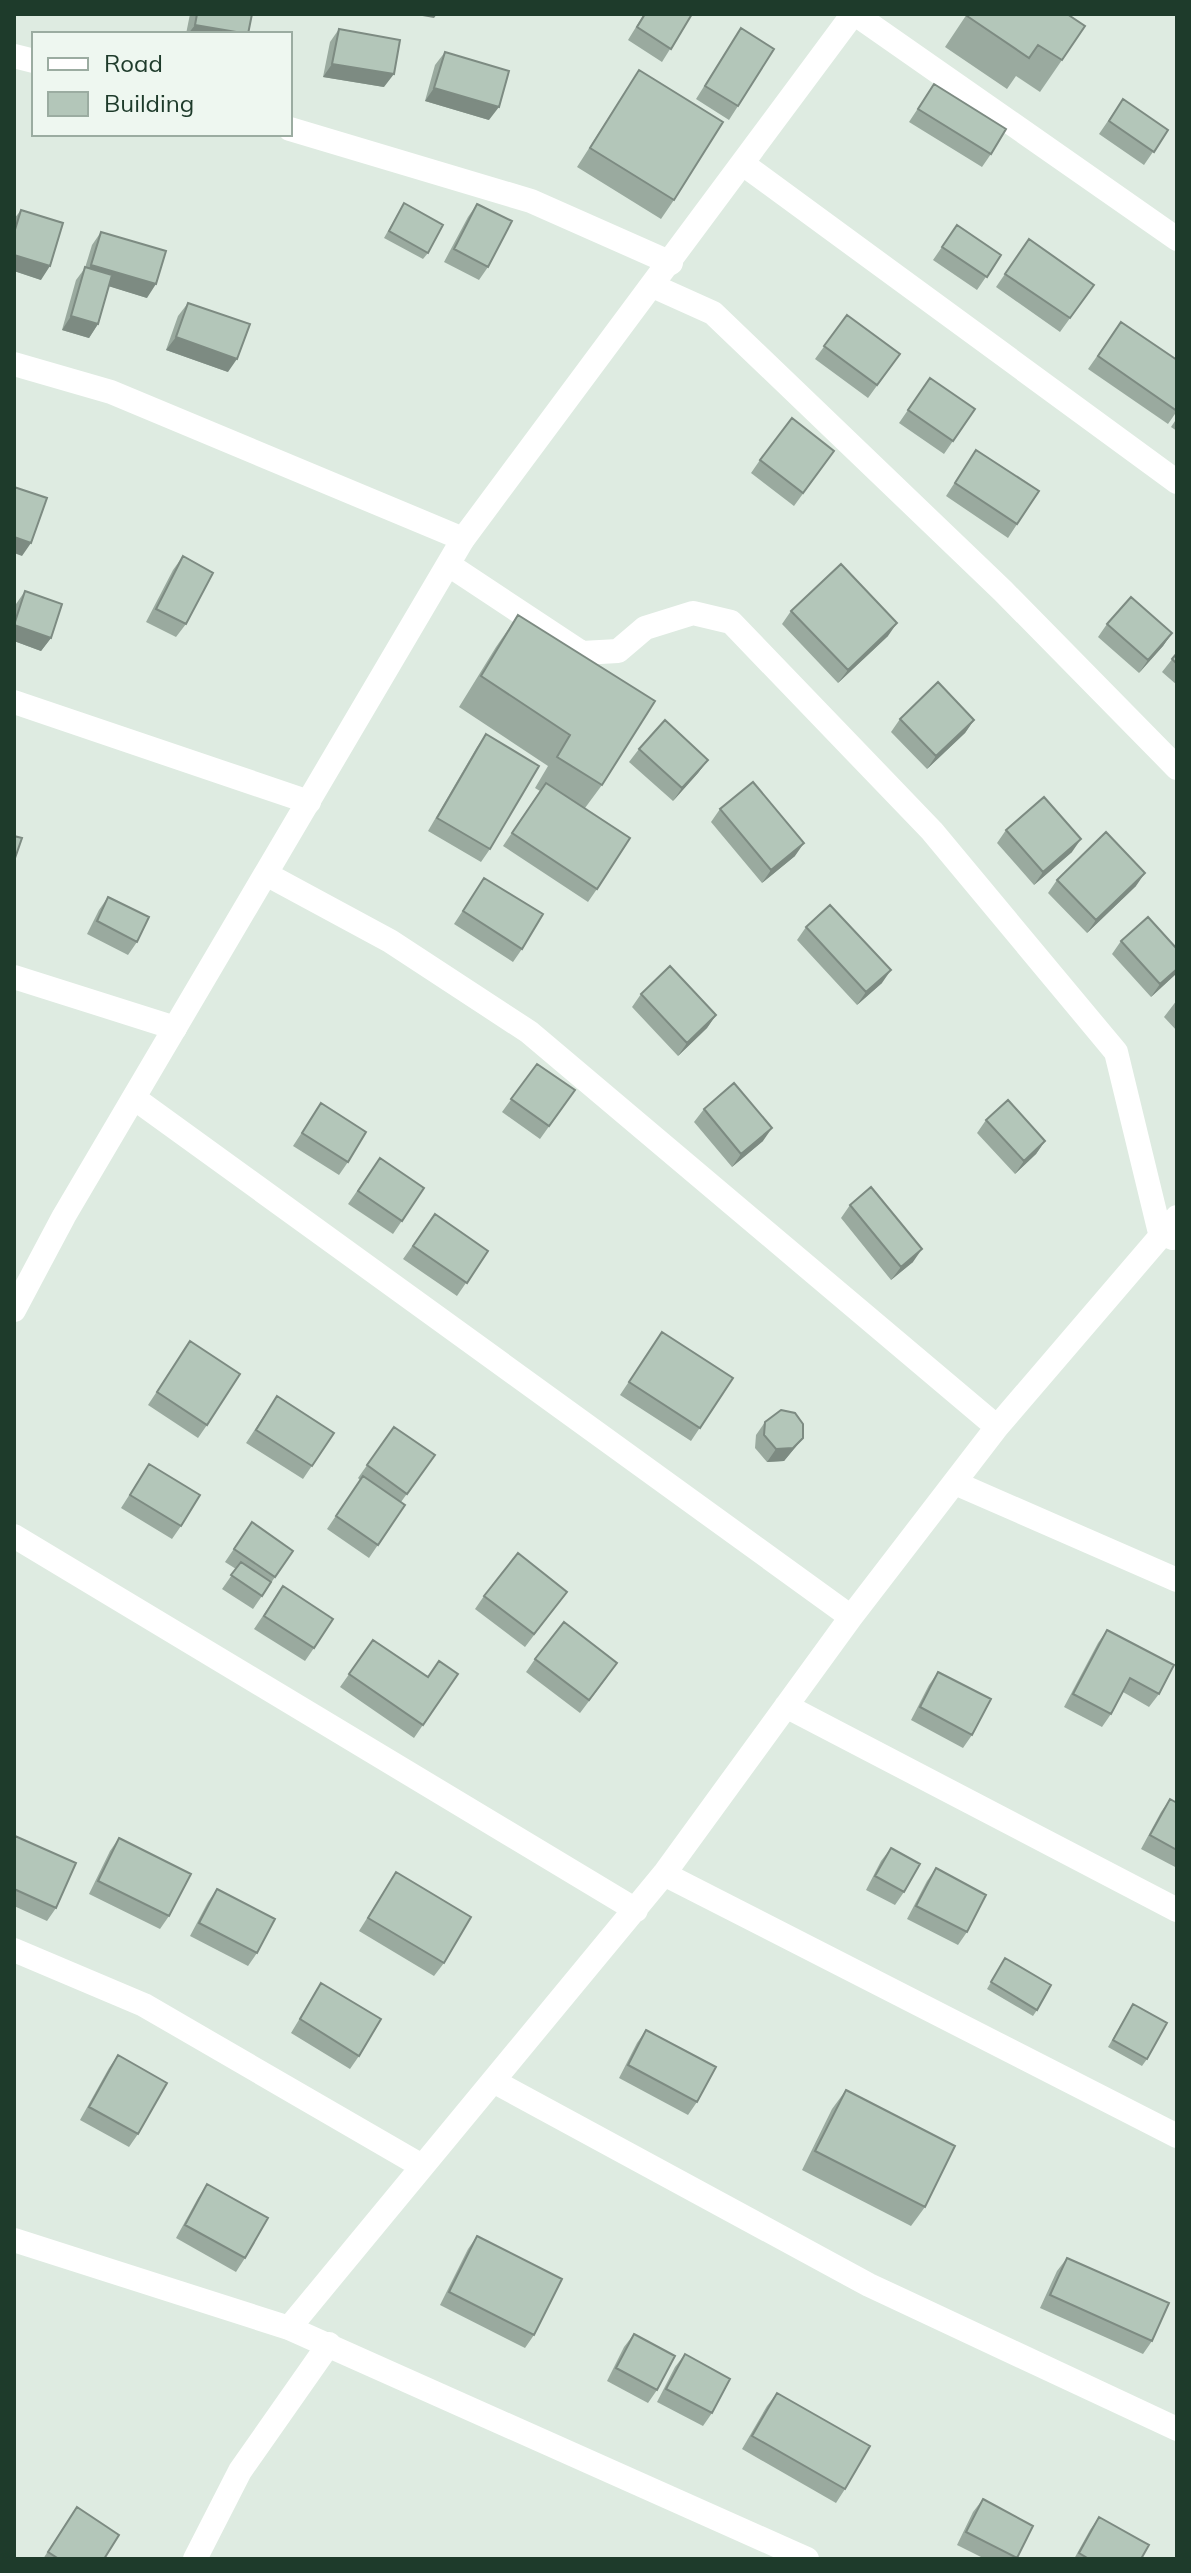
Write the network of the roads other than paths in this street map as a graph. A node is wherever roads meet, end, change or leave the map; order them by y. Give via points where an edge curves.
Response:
1 (854, 14) edge
2 (292, 130) edge
3 (743, 164) junction
4 (1177, 239) edge
5 (671, 263) junction
6 (653, 286) junction
7 (14, 364) edge
8 (1177, 482) edge
9 (463, 539) junction
10 (449, 565) junction
11 (14, 702) edge
12 (1177, 768) edge
13 (309, 802) junction
14 (266, 874) junction
15 (14, 977) edge
16 (175, 1028) junction
17 (134, 1098) junction
18 (1171, 1230) edge
19 (23, 1275) edge
20 (14, 1310) edge
21 (997, 1427) junction
22 (955, 1483) junction
23 (14, 1536) edge
24 (1177, 1580) edge
25 (851, 1617) junction
26 (786, 1706) junction
27 (664, 1874) junction
28 (636, 1910) junction
29 (1177, 1910) edge
30 (14, 1950) edge
31 (495, 2082) junction
32 (1177, 2136) edge
33 (420, 2165) junction
34 (14, 2240) edge
35 (289, 2328) junction
36 (329, 2344) junction
37 (1177, 2429) edge
38 (195, 2559) edge
39 (807, 2559) edge

1 - 3 street
1 - 4 street
2 - 5 street via 531,201
3 - 5 street
3 - 8 street
5 - 6 street
6 - 9 street
6 - 12 street via 713,313 1003,591
7 - 9 street via 111,392
9 - 10 street
10 - 13 street
10 - 18 street via 582,653 618,651 645,628 693,613 731,622 932,831 1116,1052
11 - 13 street
13 - 14 street
14 - 16 street
14 - 21 street via 390,941 529,1032
15 - 16 street
16 - 17 street
17 - 19 street
17 - 25 street
18 - 21 street
19 - 20 street
21 - 22 street
22 - 24 street
22 - 25 street
23 - 28 street
25 - 26 street
26 - 27 street
26 - 29 street
27 - 28 street
27 - 32 street
28 - 31 street
30 - 33 street via 144,2005
31 - 33 street
31 - 37 street via 869,2285
33 - 35 street
34 - 35 street
35 - 36 street
36 - 38 street via 240,2471
36 - 39 street

